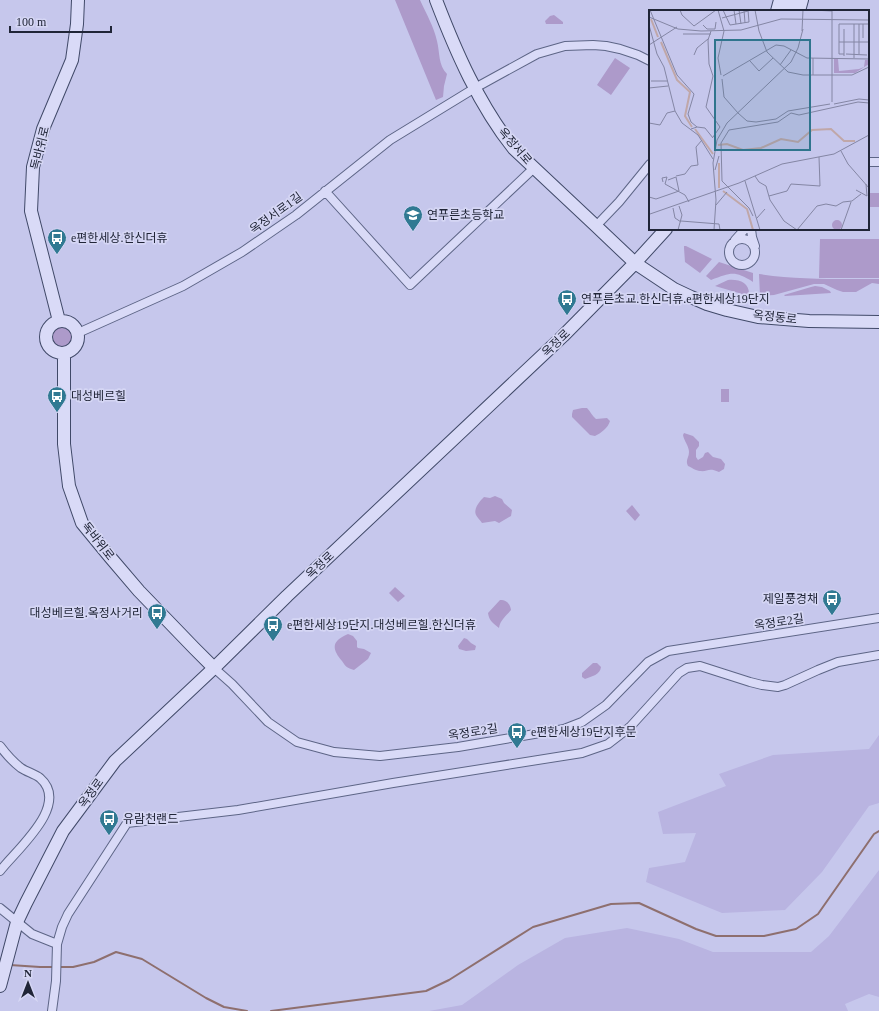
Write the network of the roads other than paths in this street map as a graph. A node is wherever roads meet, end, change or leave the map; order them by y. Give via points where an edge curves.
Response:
1 (78, 0) edge
2 (436, 0) edge
3 (780, 0) edge
4 (791, 0) edge
5 (802, 0) edge
6 (777, 10) edge
7 (788, 10) edge
8 (799, 10) edge
9 (649, 60) edge
10 (474, 88) junction
11 (649, 165) edge
12 (534, 168) junction
13 (325, 191) junction
14 (596, 226) junction
15 (665, 230) edge
16 (744, 230) edge
17 (752, 230) edge
18 (733, 242) junction
19 (755, 249) junction
20 (634, 263) junction
21 (59, 321) junction
22 (879, 322) edge
23 (78, 333) junction
24 (64, 353) junction
25 (879, 618) edge
26 (879, 655) edge
27 (214, 668) junction
28 (0, 746) edge
29 (0, 870) edge
30 (0, 908) edge
31 (16, 926) junction
32 (57, 948) junction
33 (1, 980) edge
34 (52, 1011) edge

1 - 21 main road, 독바위로 via 72,60 43,128 33,168 31,211
2 - 10 main road, 옥정서로
3 - 6 main road
4 - 7 main road
5 - 8 main road
9 - 10 street, 옥정서로1길 via 620,48 593,45 565,46 537,54
10 - 12 main road, 옥정서로 via 503,135
10 - 13 street, 옥정서로1길 via 390,140
11 - 14 street
12 - 13 street via 410,285
12 - 14 main road, 옥정서로
13 - 23 street, 옥정서로1길 via 296,215 242,252 189,282
14 - 20 main road, 옥정서로
15 - 20 main road, 옥정로
16 - 18 street
17 - 19 street
18 - 19 street via 744,238 752,243
18 - 19 street via 729,254 738,264 750,262 756,254
20 - 22 main road, 옥정동로 via 674,289 708,304 736,312 758,317 809,321
20 - 27 main road, 옥정로 via 564,336
21 - 23 main road via 73,325
21 - 24 main road via 50,327 46,337 54,351
23 - 24 main road via 77,344 70,352
24 - 27 main road, 독바위로 via 64,444 69,486 82,522 139,590
25 - 27 street, 옥정로2길 via 668,651 648,662 606,705 582,722 564,729 458,747 380,756 334,752 297,742 268,722
26 - 32 street via 838,662 778,686 750,682 700,666 687,668 679,673 630,727 608,744 582,753 238,810 127,823 68,914
27 - 31 main road, 옥정로 via 115,762 63,831
28 - 29 street via 21,768 42,780 50,798 35,831
30 - 31 street
31 - 32 street
31 - 33 main road, 옥정로
32 - 34 street

